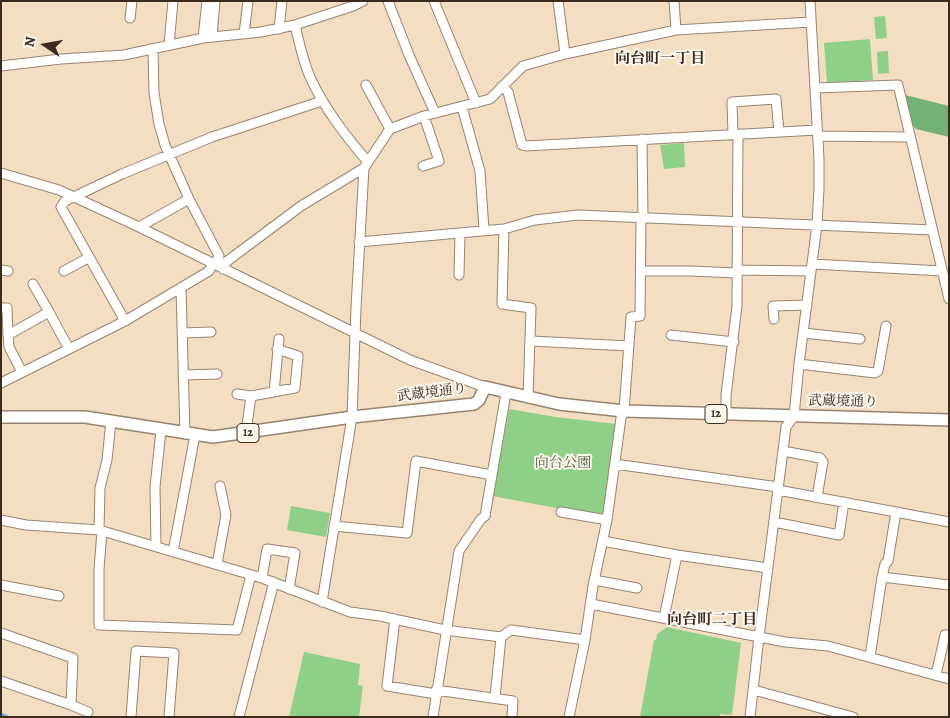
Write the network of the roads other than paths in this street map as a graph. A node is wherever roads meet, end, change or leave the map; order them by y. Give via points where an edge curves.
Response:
1 (132, 1) edge
2 (173, 1) edge
3 (207, 1) edge
4 (215, 1) edge
5 (248, 1) edge
6 (282, 1) edge
7 (363, 1) edge
8 (388, 1) edge
9 (434, 1) edge
10 (558, 1) edge
11 (674, 1) edge
12 (810, 1) edge
13 (130, 18) dead end
14 (811, 22) junction
15 (295, 24) junction
16 (279, 29) junction
17 (676, 30) junction
18 (244, 34) junction
19 (208, 37) junction
20 (168, 45) junction
21 (153, 49) junction
22 (565, 54) junction
23 (1, 66) edge
24 (366, 85) dead end
25 (502, 86) junction
26 (815, 88) junction
27 (322, 101) junction
28 (476, 103) junction
29 (462, 107) junction
30 (435, 113) junction
31 (424, 116) junction
32 (390, 128) junction
33 (778, 132) junction
34 (818, 133) junction
35 (736, 134) junction
36 (910, 135) junction
37 (642, 138) junction
38 (170, 154) junction
39 (366, 165) junction
40 (423, 166) dead end
41 (1, 173) edge
42 (73, 198) junction
43 (189, 199) junction
44 (642, 218) junction
45 (738, 221) junction
46 (817, 225) junction
47 (139, 227) junction
48 (504, 229) junction
49 (484, 230) junction
50 (932, 230) junction
51 (460, 233) junction
52 (360, 242) junction
53 (88, 258) junction
54 (219, 265) junction
55 (812, 268) junction
56 (944, 269) edge
57 (64, 271) dead end
58 (642, 271) junction
59 (736, 271) junction
60 (459, 275) dead end
61 (33, 284) dead end
62 (181, 288) junction
63 (949, 299) edge
64 (807, 305) junction
65 (1, 308) edge
66 (49, 312) junction
67 (774, 319) dead end
68 (125, 321) junction
69 (886, 326) dead end
70 (211, 332) dead end
71 (182, 333) junction
72 (355, 333) junction
73 (803, 333) junction
74 (8, 335) junction
75 (671, 335) dead end
76 (531, 338) junction
77 (278, 339) dead end
78 (860, 339) dead end
79 (734, 342) junction
80 (629, 346) junction
81 (69, 349) junction
82 (277, 349) junction
83 (799, 364) junction
84 (22, 372) junction
85 (217, 374) dead end
86 (183, 375) junction
87 (1, 383) edge
88 (486, 388) junction
89 (274, 392) junction
90 (506, 393) junction
91 (237, 394) dead end
92 (251, 396) junction
93 (528, 398) junction
94 (624, 411) junction
95 (726, 414) junction
96 (794, 416) junction
97 (1, 417) edge
98 (352, 417) junction
99 (949, 420) edge
100 (111, 421) junction
101 (161, 430) junction
102 (251, 432) junction
103 (190, 434) junction
104 (783, 451) junction
105 (615, 464) junction
106 (492, 474) junction
107 (220, 486) dead end
108 (778, 488) junction
109 (817, 497) junction
110 (844, 502) junction
111 (561, 512) dead end
112 (896, 512) junction
113 (1, 520) edge
114 (607, 520) junction
115 (774, 522) junction
116 (949, 522) edge
117 (334, 526) junction
118 (100, 530) junction
119 (602, 542) junction
120 (156, 546) junction
121 (174, 552) junction
122 (677, 555) junction
123 (217, 564) junction
124 (768, 568) junction
125 (251, 574) junction
126 (882, 577) junction
127 (262, 578) junction
128 (594, 580) junction
129 (274, 582) junction
130 (1, 585) edge
131 (949, 585) edge
132 (637, 588) dead end
133 (288, 589) junction
134 (59, 596) dead end
135 (322, 602) junction
136 (591, 604) junction
137 (664, 618) junction
138 (395, 619) junction
139 (445, 630) junction
140 (1, 633) edge
141 (949, 635) edge
142 (501, 637) junction
143 (759, 637) junction
144 (585, 640) junction
145 (870, 657) junction
146 (936, 676) junction
147 (949, 679) edge
148 (1, 681) edge
149 (754, 690) junction
150 (436, 692) junction
151 (495, 698) junction
152 (71, 705) junction
153 (88, 712) dead end
154 (131, 717) edge
155 (169, 717) edge
156 (239, 717) edge
157 (432, 717) edge
158 (512, 717) edge
159 (569, 717) edge
160 (750, 717) edge
161 (853, 717) edge

1 - 13 street
2 - 20 street
3 - 19 street
4 - 19 street
5 - 18 street
6 - 16 street
7 - 15 street
8 - 30 street
9 - 28 street
10 - 22 street
11 - 17 street
12 - 14 street
14 - 17 street
14 - 26 street
15 - 16 street
15 - 27 street via 305,64
16 - 18 street
17 - 22 street
18 - 19 street
19 - 20 street
20 - 21 street
21 - 23 street via 124,55
21 - 38 street via 154,93 165,145
22 - 25 street via 523,66
24 - 32 street
25 - 28 street via 490,99
25 - 37 street via 508,92 522,146
26 - 34 street
26 - 36 street via 898,85
27 - 38 street
27 - 39 street
28 - 29 street
29 - 30 street
29 - 49 street via 480,171
30 - 31 street
31 - 32 street
31 - 40 street via 439,161
32 - 39 street
33 - 34 street
33 - 35 street
33 - 35 street via 776,99 732,102
34 - 36 street
34 - 46 street
35 - 37 street
35 - 45 street
36 - 50 street
37 - 44 street
38 - 42 street
38 - 43 street
39 - 52 street
39 - 54 street via 301,206
41 - 42 street via 39,183
42 - 47 street
42 - 53 street via 64,201 61,207
43 - 47 street
43 - 54 street via 219,256
44 - 45 street
44 - 48 street via 578,215 535,220
44 - 58 street
45 - 46 street
45 - 59 street
46 - 50 street
46 - 55 street
47 - 54 street
48 - 49 street
48 - 76 street via 502,304 531,308
49 - 51 street
50 - 56 street
51 - 52 street
51 - 60 street
52 - 72 street
53 - 57 street
53 - 68 street
54 - 62 street
54 - 72 street
55 - 56 street
55 - 59 street
55 - 64 street
56 - 63 street
58 - 59 street
58 - 80 street via 640,316 631,317
59 - 79 street
61 - 66 street
62 - 68 street
62 - 71 street
64 - 67 street via 774,306
64 - 73 street
65 - 74 street via 7,308
66 - 74 street
66 - 81 street
68 - 81 street
69 - 83 street via 875,373
70 - 71 street
71 - 86 street
72 - 88 street via 429,368
72 - 98 street
73 - 78 street
73 - 83 street
74 - 84 street via 9,347
75 - 79 street
76 - 80 street
76 - 93 street
77 - 82 street
79 - 95 street
80 - 94 street
81 - 84 street
82 - 89 street
82 - 89 street via 298,356 295,388
83 - 96 street
84 - 87 street
85 - 86 street
86 - 103 street
88 - 90 main road, 武蔵境通り / 12
88 - 98 main road, 武蔵境通り / 12 via 474,404
89 - 92 street
90 - 93 main road, 武蔵境通り / 12
90 - 106 street
91 - 92 street
92 - 102 street via 247,425
93 - 94 main road, 武蔵境通り / 12
94 - 95 main road, 武蔵境通り / 12
94 - 105 street via 620,418
95 - 96 main road, 武蔵境通り / 12
96 - 99 main road, 武蔵境通り / 12
96 - 104 street via 786,427
97 - 100 main road, 武蔵境通り / 12 via 85,417
98 - 102 main road, 武蔵境通り / 12
98 - 117 street
100 - 101 main road, 武蔵境通り / 12
100 - 118 street via 100,488
101 - 103 main road, 武蔵境通り / 12
101 - 120 street via 155,487
102 - 103 main road, 武蔵境通り / 12 via 213,437
103 - 121 street
104 - 108 street
104 - 109 street via 820,458 823,462
105 - 108 street
105 - 114 street
106 - 117 street via 416,461 406,533
106 - 139 street via 485,516 459,551
107 - 123 street via 226,515
108 - 109 street
108 - 115 street
109 - 110 street
110 - 112 street
110 - 115 street via 838,535
111 - 114 street
112 - 116 street
112 - 126 street
113 - 118 street
114 - 119 street
115 - 124 street
117 - 135 street
118 - 120 street
118 - 125 street via 99,625 237,630
119 - 122 street
119 - 128 street
120 - 121 street
121 - 123 street
122 - 124 street
122 - 137 street
123 - 125 street
124 - 143 street
125 - 127 street
126 - 131 street
126 - 145 street
127 - 129 street
127 - 133 street via 267,549 295,553
128 - 132 street
128 - 136 street
129 - 133 street
129 - 156 street
130 - 134 street
133 - 135 street
135 - 138 street via 350,612
136 - 137 street
136 - 144 street
137 - 143 street
138 - 139 street
138 - 150 street via 387,686
139 - 142 street
139 - 150 street
140 - 152 street via 73,658
141 - 146 street via 945,635
142 - 144 street via 511,630
142 - 151 street
143 - 145 street via 828,646
143 - 149 street
144 - 159 street
145 - 146 street
146 - 147 street
148 - 152 street
149 - 160 street
149 - 161 street
150 - 151 street
150 - 157 street
151 - 158 street via 513,701
152 - 153 street
154 - 155 street via 136,651 174,653

